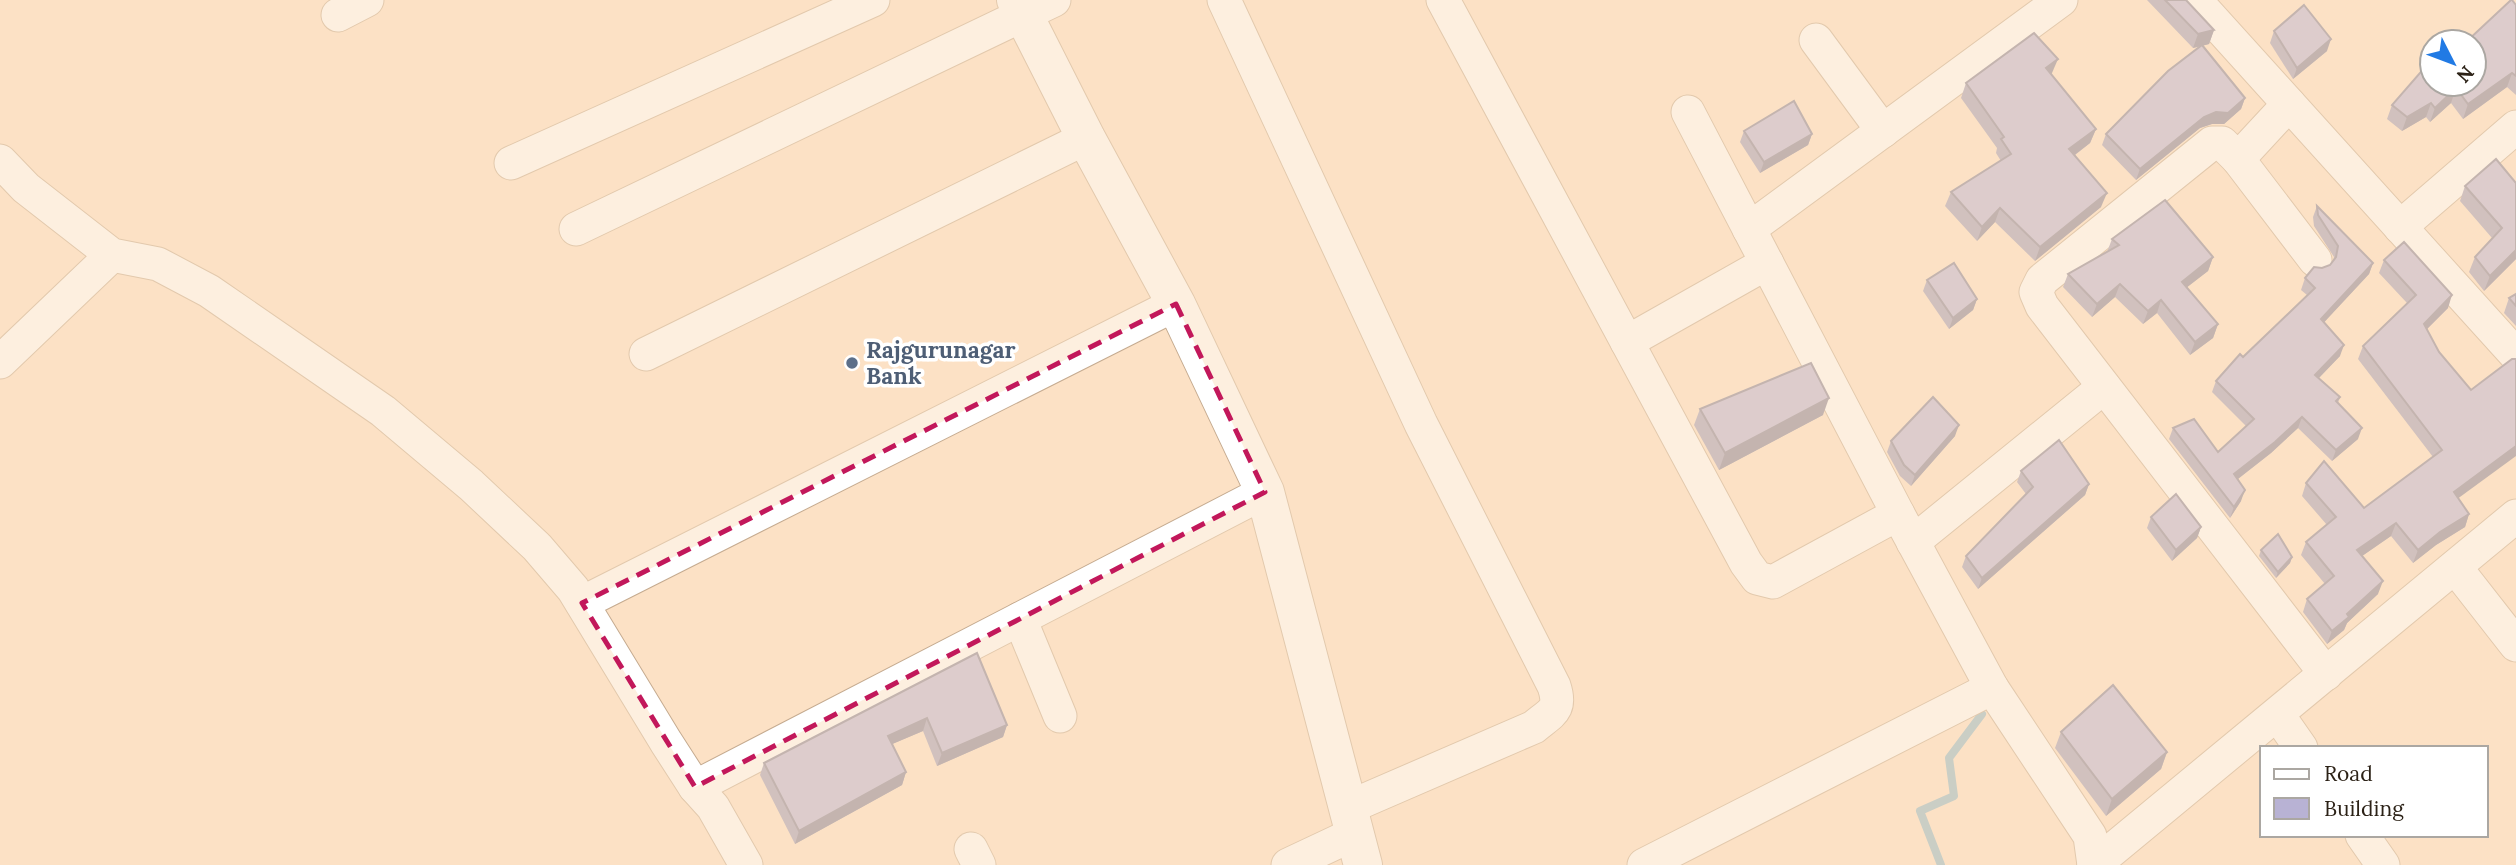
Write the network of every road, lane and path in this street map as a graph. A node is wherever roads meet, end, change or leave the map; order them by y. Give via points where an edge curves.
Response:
1 (367, 0) edge
2 (873, 0) edge
3 (1224, 0) edge
4 (1443, 0) edge
5 (2061, 0) edge
6 (2195, 0) edge
7 (1031, 5) edge
8 (338, 15) dead end
9 (1816, 40) dead end
10 (2289, 104) junction
11 (1688, 112) dead end
12 (2516, 127) edge
13 (1883, 131) junction
14 (1086, 138) junction
15 (2238, 159) junction
16 (0, 161) edge
17 (511, 163) dead end
18 (2400, 227) junction
19 (576, 229) dead end
20 (1749, 229) junction
21 (112, 256) junction
22 (2315, 260) dead end
23 (1767, 264) junction
24 (1175, 304) junction
25 (1627, 342) junction
26 (646, 354) dead end
27 (2516, 355) edge
28 (0, 362) edge
29 (2104, 387) junction
30 (1265, 492) junction
31 (2516, 516) edge
32 (1906, 528) junction
33 (2455, 567) junction
34 (582, 603) junction
35 (1020, 619) junction
36 (2516, 645) edge
37 (2326, 674) junction
38 (1992, 688) junction
39 (2278, 715) junction
40 (1060, 716) dead end
41 (2300, 746) edge
42 (695, 787) junction
43 (1355, 836) edge
44 (2363, 837) edge
45 (746, 865) edge
46 (1288, 865) edge
47 (1644, 865) edge
48 (2094, 865) edge
49 (2383, 865) edge

1 - 8 street
2 - 17 street
3 - 43 street via 1421,424 1559,700 1554,711 1534,727
4 - 25 street
5 - 13 street
6 - 10 street
7 - 14 street
7 - 19 street
9 - 13 street
10 - 15 street
10 - 18 street
11 - 20 street
12 - 18 street
13 - 20 street
14 - 24 street
14 - 26 street
15 - 22 street
15 - 29 street via 2221,143 2212,143 2042,280 2036,292 2042,306
16 - 21 street via 26,188
18 - 27 street
20 - 23 street
21 - 28 street
21 - 34 street via 158,264 209,291 383,411 537,547
23 - 25 street
23 - 32 street
24 - 30 street
24 - 34 street
25 - 32 street via 1757,578 1773,582
29 - 32 street
29 - 37 street
30 - 35 street
30 - 43 street
31 - 33 street
32 - 38 street
33 - 36 street
33 - 37 street
34 - 42 street
35 - 40 street
35 - 42 street
37 - 39 street
38 - 47 street
38 - 48 street via 2090,836
39 - 41 street
39 - 48 street
42 - 45 street via 713,807
43 - 46 street
44 - 49 street

